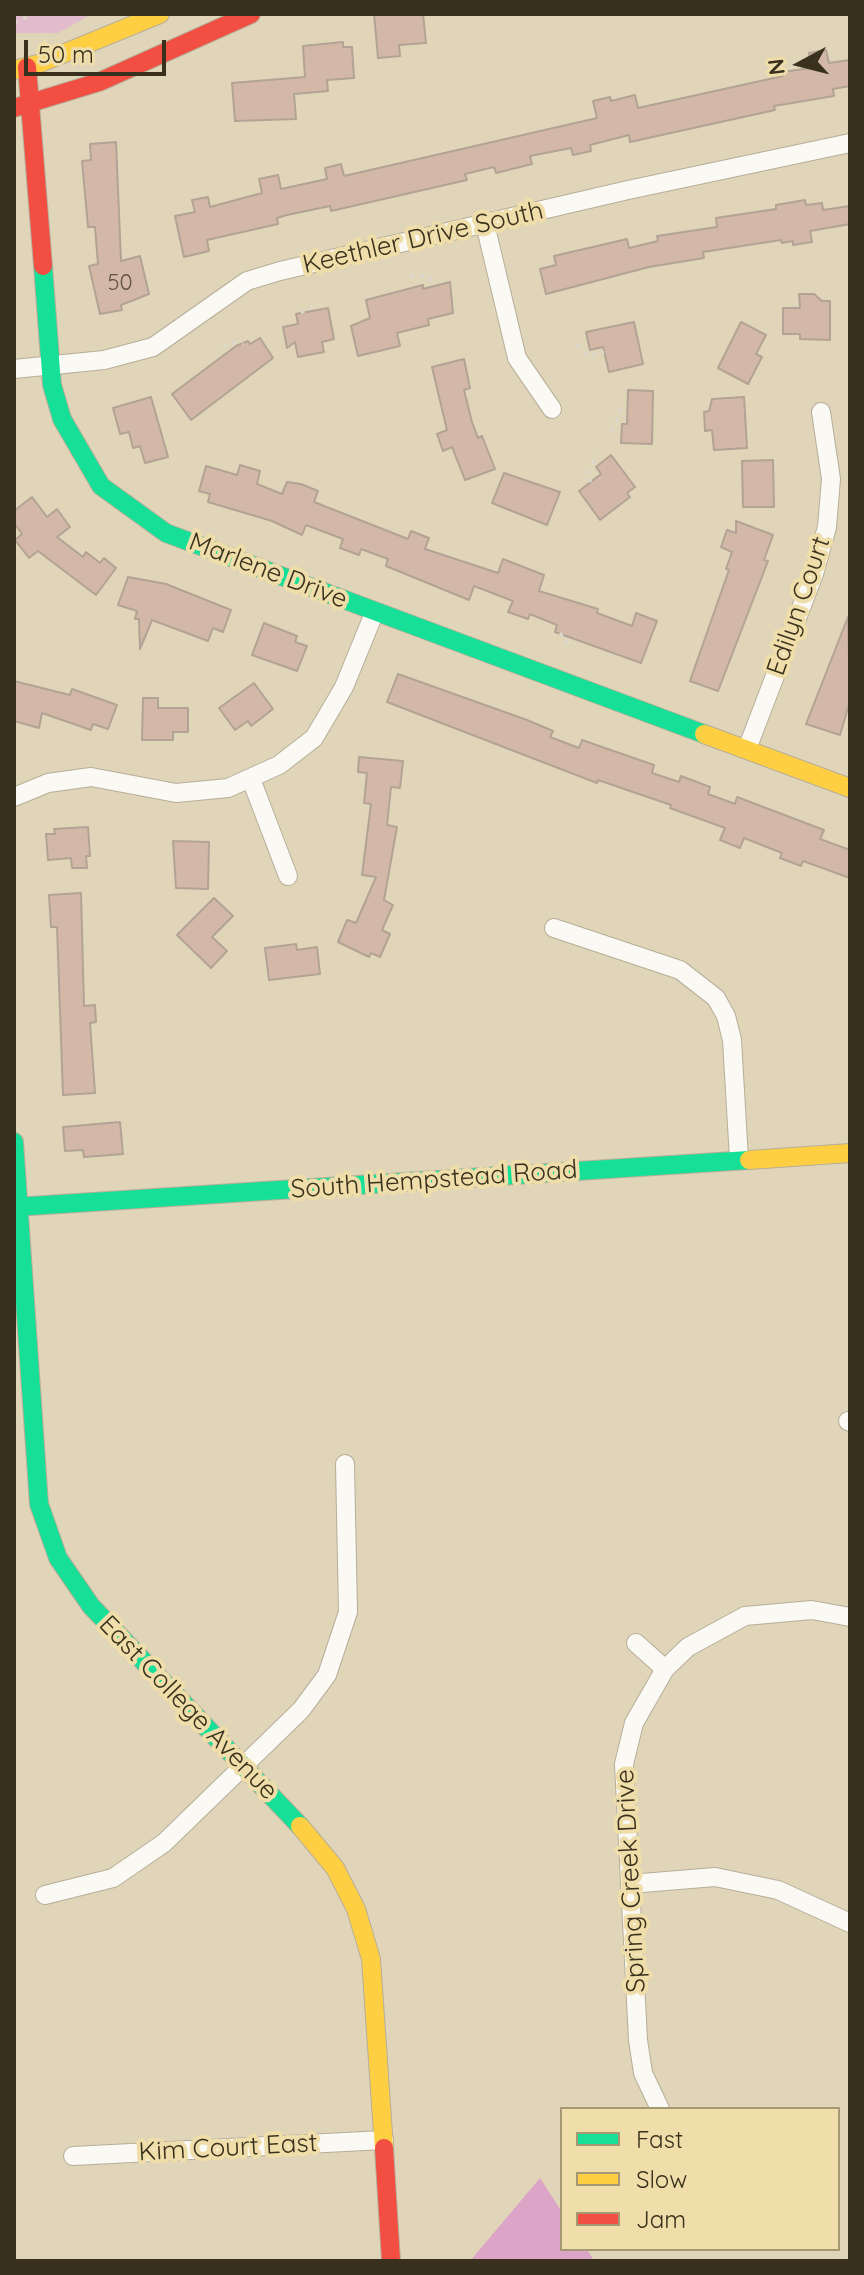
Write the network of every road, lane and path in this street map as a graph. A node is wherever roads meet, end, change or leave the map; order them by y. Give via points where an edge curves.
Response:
1 (35, 14) edge
2 (160, 14) edge
3 (251, 14) edge
4 (14, 23) edge
5 (20, 68) edge
6 (22, 106) edge
7 (850, 143) edge
8 (485, 224) junction
9 (410, 276) dead end
10 (434, 286) dead end
11 (317, 304) dead end
12 (301, 313) dead end
13 (243, 344) dead end
14 (577, 344) dead end
15 (223, 346) dead end
16 (604, 352) dead end
17 (51, 363) junction
18 (14, 369) edge
19 (552, 409) dead end
20 (628, 410) dead end
21 (821, 412) dead end
22 (612, 431) dead end
23 (597, 454) dead end
24 (591, 482) dead end
25 (375, 611) junction
26 (560, 633) dead end
27 (572, 648) dead end
28 (747, 749) junction
29 (251, 779) junction
30 (850, 788) edge
31 (14, 797) edge
32 (288, 876) dead end
33 (554, 928) dead end
34 (14, 1142) edge
35 (850, 1153) edge
36 (739, 1159) junction
37 (16, 1207) edge
38 (345, 1464) dead end
39 (850, 1617) edge
40 (636, 1643) dead end
41 (665, 1669) junction
42 (242, 1766) junction
43 (630, 1884) junction
44 (45, 1895) dead end
45 (850, 1923) edge
46 (659, 2107) edge
47 (384, 2140) junction
48 (73, 2156) dead end
49 (391, 2261) edge

1 - 4 path
2 - 5 street
3 - 6 street via 99,82
5 - 6 street, Marlene Drive
6 - 17 street, Marlene Drive
7 - 8 street, Keethler Drive South
8 - 17 street, Keethler Drive South via 247,281 153,347 104,360
8 - 19 street via 517,358
9 - 10 path via 429,277
11 - 12 path
13 - 15 path
14 - 16 path via 589,356
17 - 18 street, Keethler Drive South
17 - 25 street, Marlene Drive via 62,419 77,450 101,486 130,509 166,533
20 - 22 path via 621,410
21 - 28 street, Edilyn Court via 831,479 827,527
23 - 24 path via 587,476
25 - 28 street, Marlene Drive
25 - 29 street via 344,687 314,738
26 - 27 path
28 - 30 street, Marlene Drive
29 - 31 street via 228,788 176,793 91,777 67,779
29 - 32 street
33 - 36 street via 680,970 716,998 732,1040
34 - 37 street, East College Avenue
35 - 36 street, South Hempstead Road
36 - 37 street, South Hempstead Road
37 - 42 street, East College Avenue via 35,1478 58,1558 91,1606
38 - 42 street via 348,1612 339,1645 327,1675 301,1710
39 - 41 street, Spring Creek Drive via 812,1610 745,1616 688,1647
40 - 41 street
41 - 43 street, Spring Creek Drive via 634,1723 624,1764
42 - 44 street via 164,1843 113,1878
42 - 47 street, East College Avenue via 326,1856 356,1909 371,1959
43 - 45 street via 715,1877 778,1890
43 - 46 street, Spring Creek Drive via 638,2040 643,2073
47 - 48 street, Kim Court East
47 - 49 street, East College Avenue

